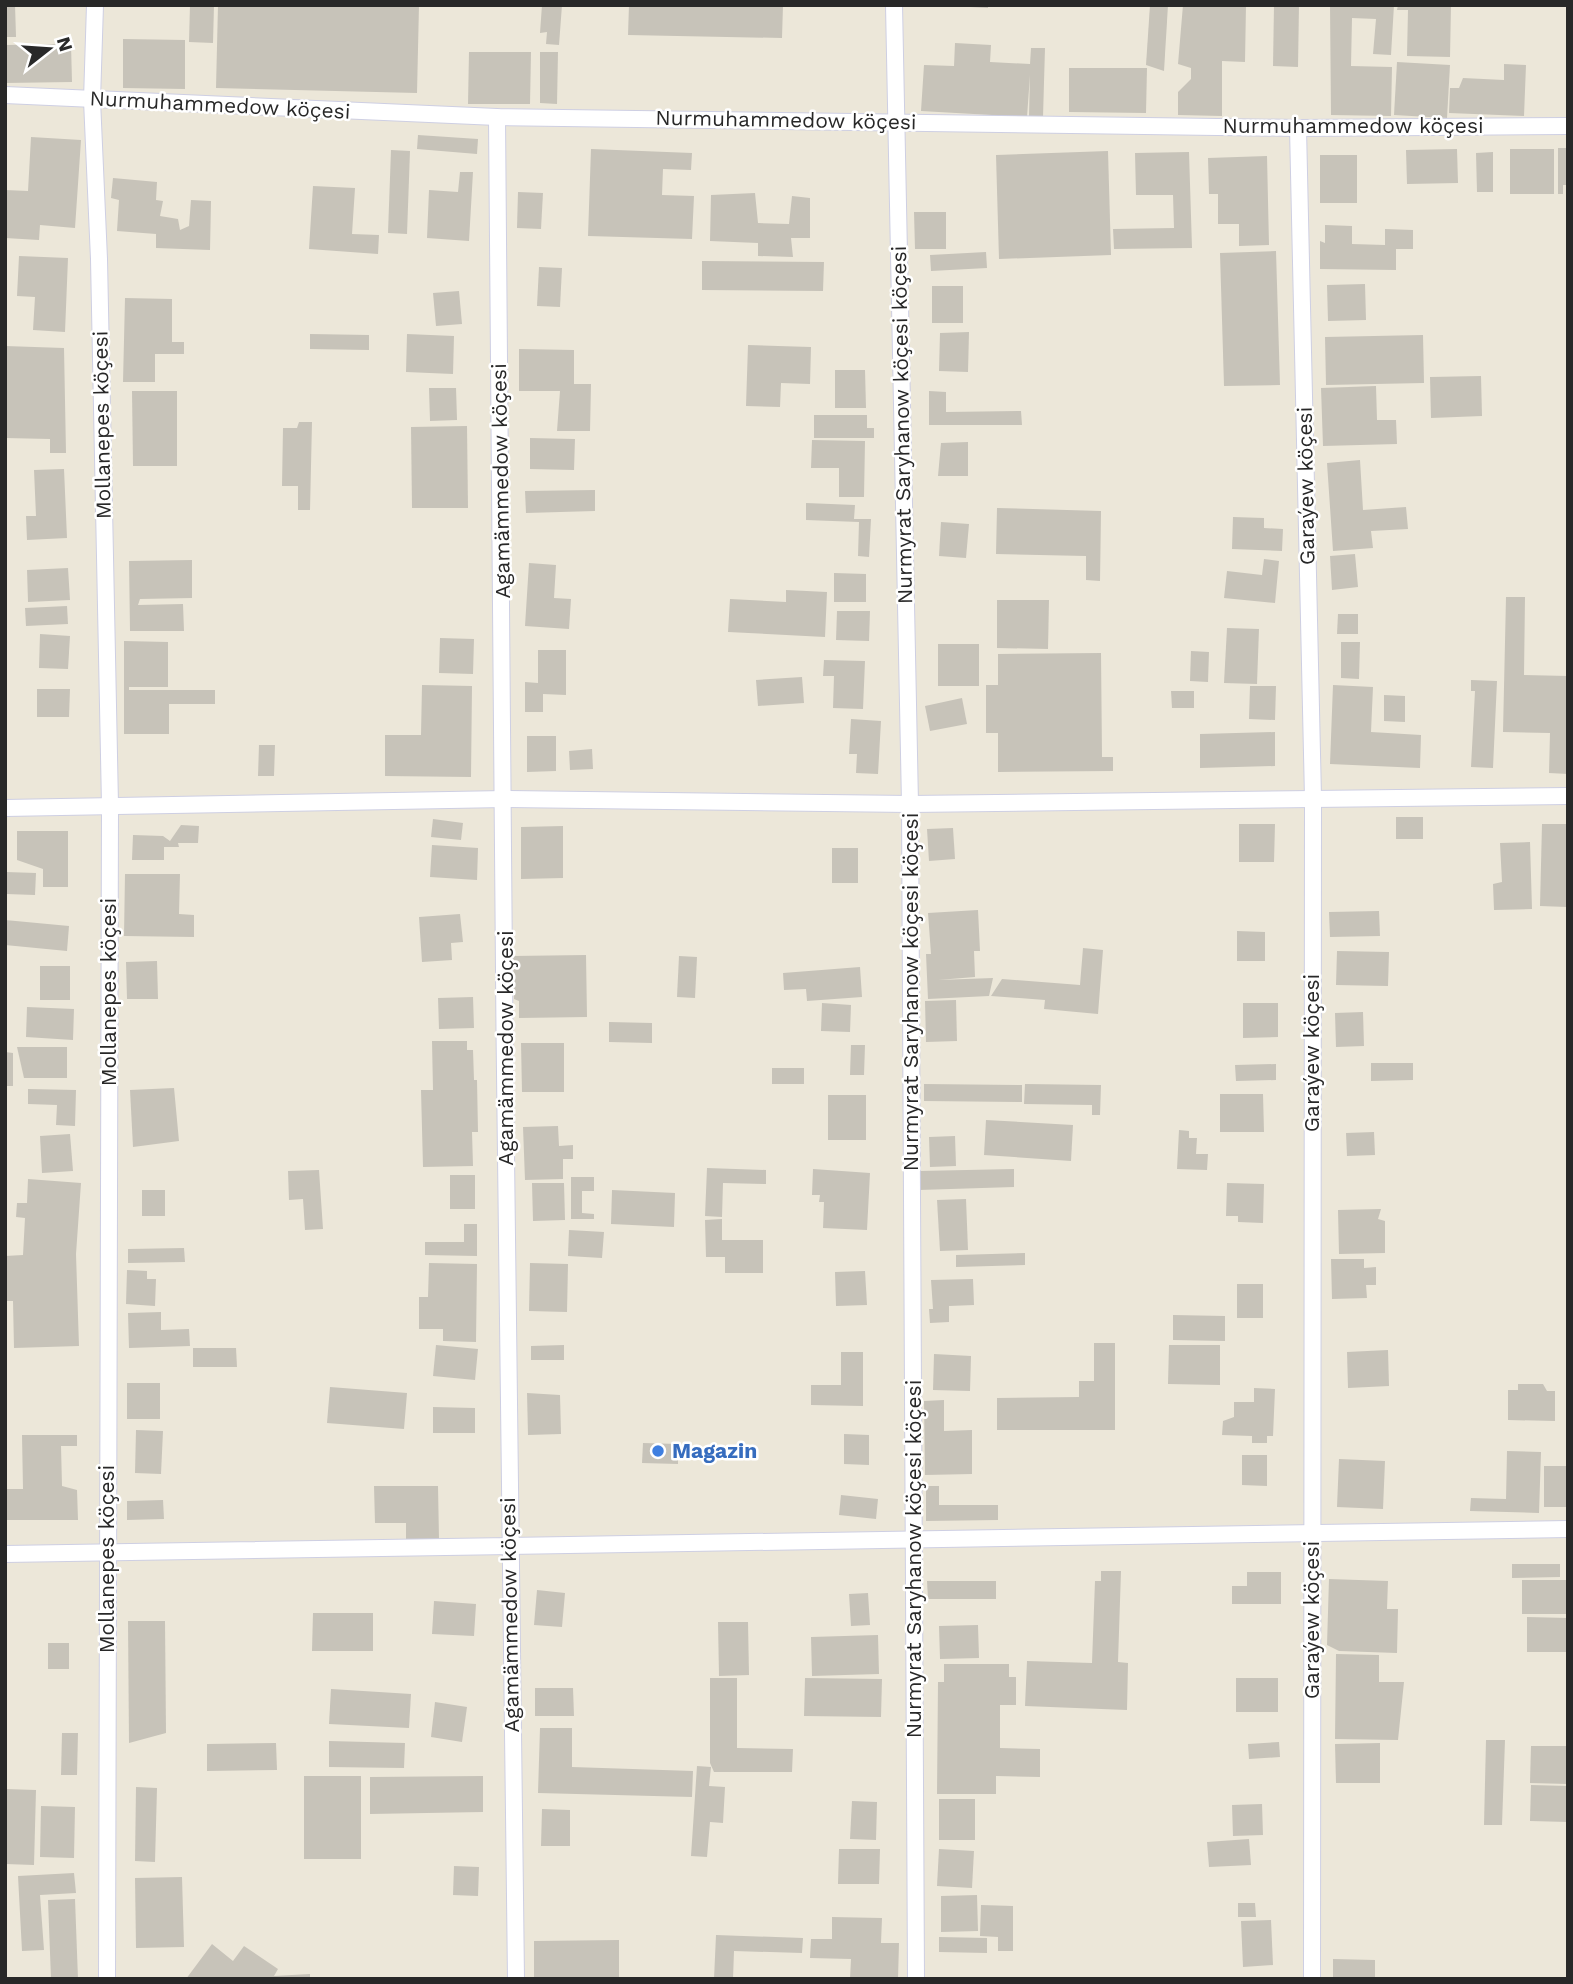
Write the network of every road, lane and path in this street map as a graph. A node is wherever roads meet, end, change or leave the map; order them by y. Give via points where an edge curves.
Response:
1 (95, 5) edge
2 (894, 5) edge
3 (5, 95) edge
4 (92, 100) junction
5 (497, 117) junction
6 (895, 121) junction
7 (1568, 126) edge
8 (1298, 128) junction
9 (1568, 796) edge
10 (1313, 798) junction
11 (505, 799) junction
12 (910, 804) junction
13 (110, 805) junction
14 (5, 808) edge
15 (1568, 1529) edge
16 (1311, 1534) junction
17 (914, 1537) junction
18 (508, 1548) junction
19 (106, 1553) junction
20 (5, 1554) edge
21 (107, 1979) edge
22 (516, 1979) edge
23 (916, 1979) edge
24 (1312, 1979) edge

1 - 4 street, Mollanepes köçesi
2 - 6 street, Nurmyrat Saryhanow köçesi köçesi
3 - 4 street, Nurmuhammedow köçesi
4 - 5 street, Nurmuhammedow köçesi
4 - 13 street, Mollanepes köçesi
5 - 6 street, Nurmuhammedow köçesi
5 - 11 street, Agamämmedow köçesi
6 - 8 street, Nurmuhammedow köçesi
6 - 12 street, Nurmyrat Saryhanow köçesi köçesi
7 - 8 street, Nurmuhammedow köçesi
8 - 10 street, Garaýew köçesi
9 - 10 street
10 - 12 street
10 - 16 street, Garaýew köçesi
11 - 12 street
11 - 13 street
11 - 18 street, Agamämmedow köçesi
12 - 17 street, Nurmyrat Saryhanow köçesi köçesi
13 - 14 street
13 - 19 street, Mollanepes köçesi
15 - 16 street
16 - 17 street
16 - 24 street, Garaýew köçesi
17 - 18 street
17 - 23 street, Nurmyrat Saryhanow köçesi köçesi
18 - 19 street
18 - 22 street, Agamämmedow köçesi
19 - 20 street
19 - 21 street, Mollanepes köçesi

